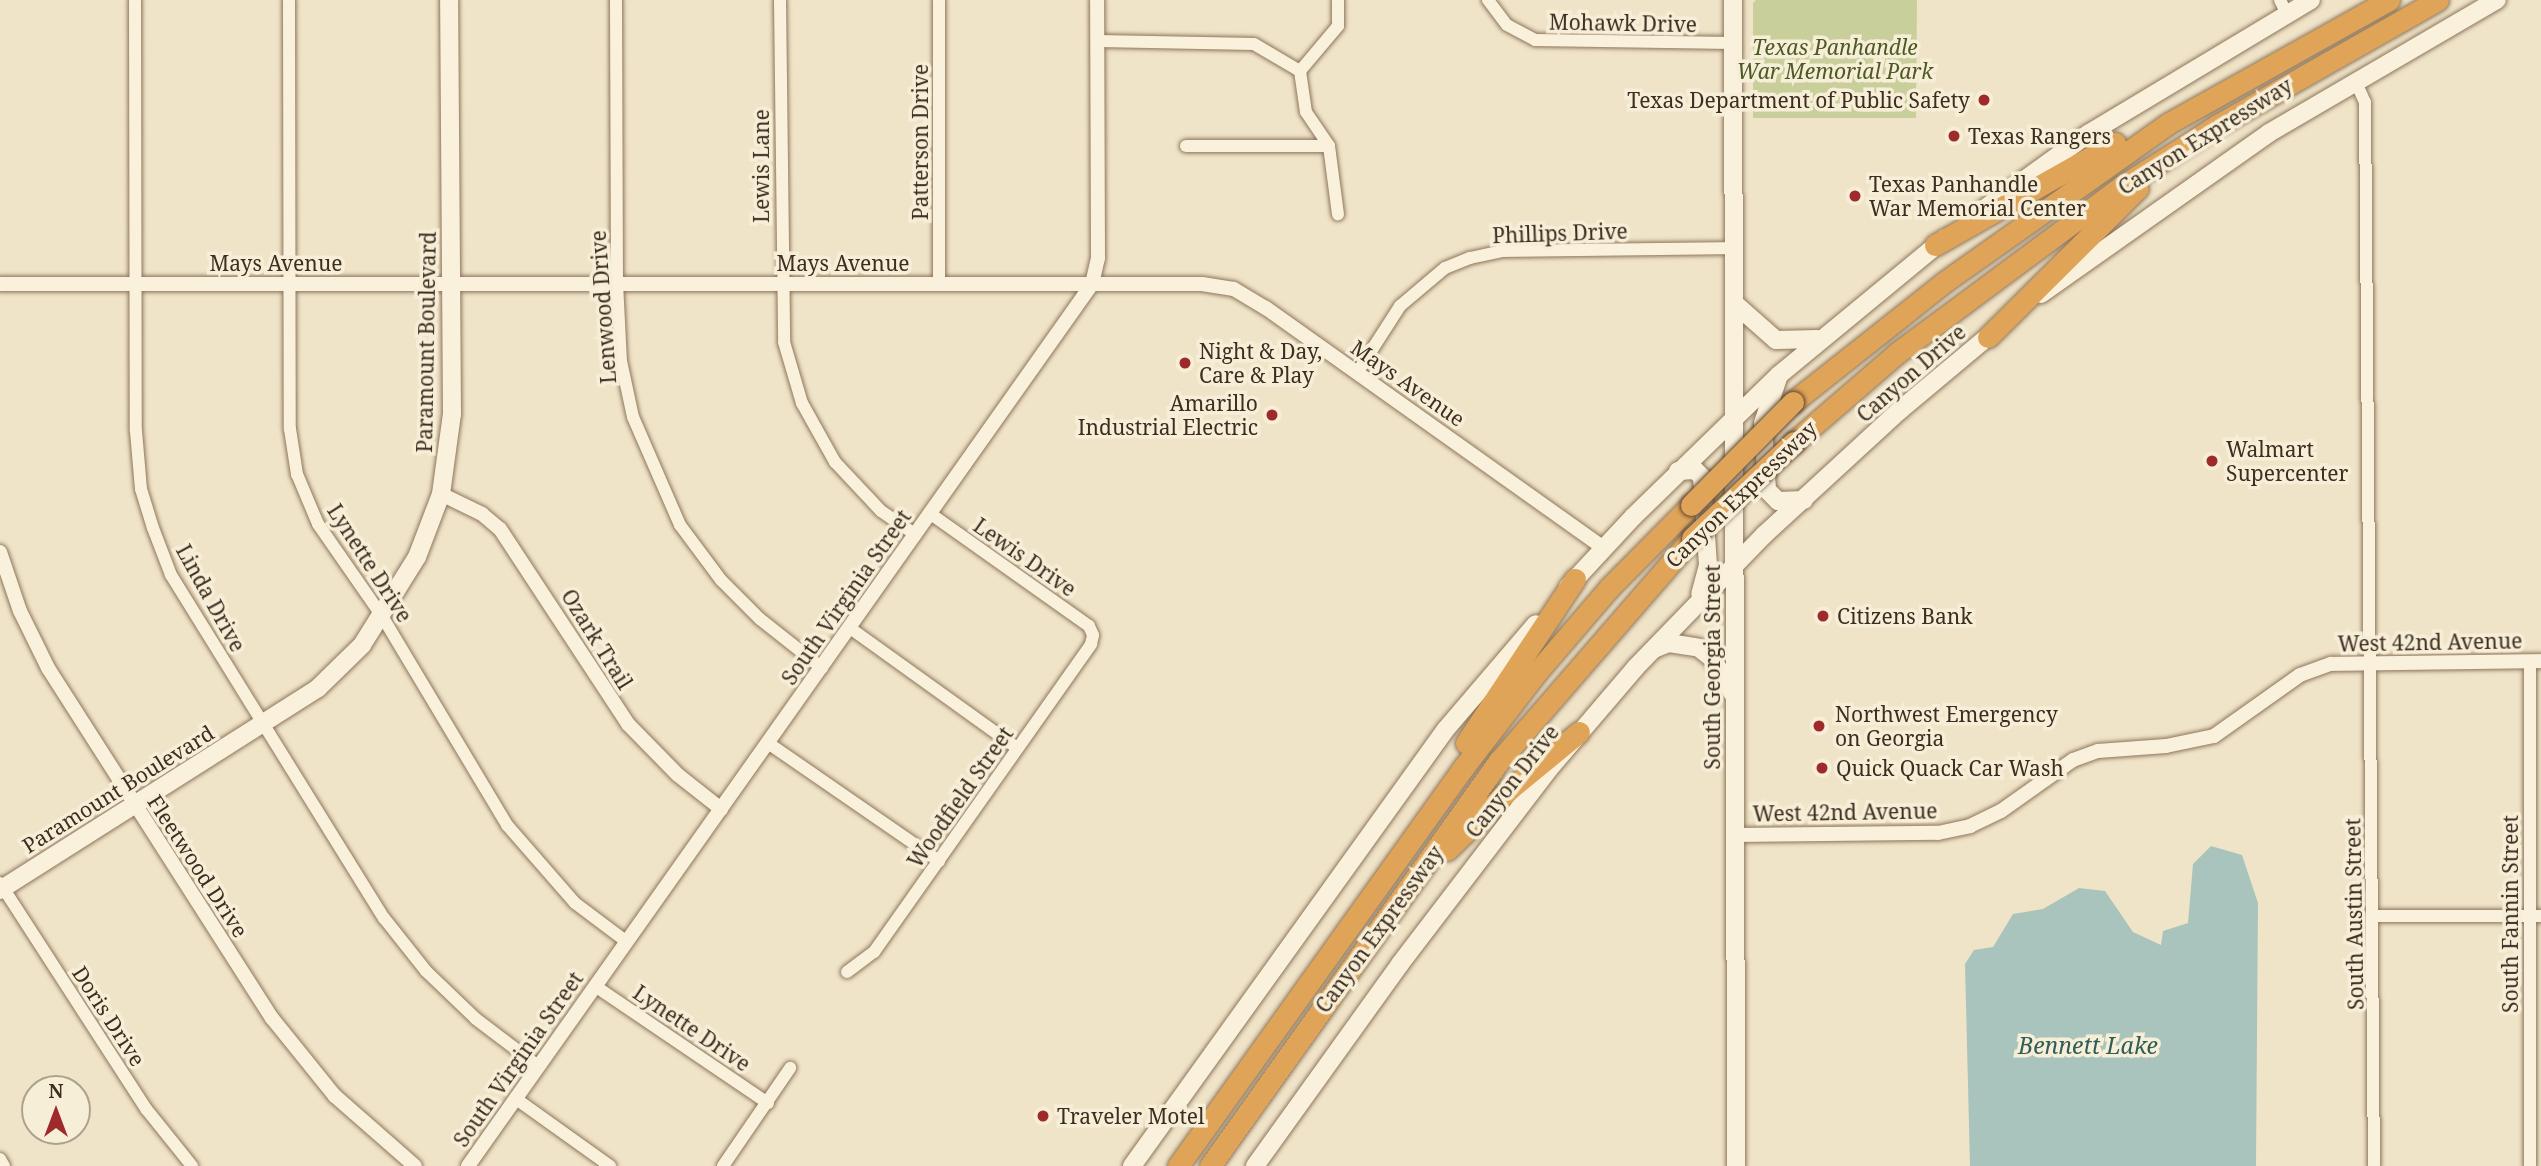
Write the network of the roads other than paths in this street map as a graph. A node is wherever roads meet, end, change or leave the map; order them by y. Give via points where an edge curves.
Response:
1 (135, 0) edge
2 (289, 0) edge
3 (450, 0) edge
4 (616, 0) edge
5 (780, 0) edge
6 (939, 0) edge
7 (1097, 0) edge
8 (1338, 0) edge
9 (1488, 0) edge
10 (1733, 0) edge
11 (2311, 0) edge
12 (2389, 0) edge
13 (2438, 0) edge
14 (2497, 0) edge
15 (2284, 7) edge
16 (1098, 41) junction
17 (1733, 43) junction
18 (1300, 71) junction
19 (2355, 80) junction
20 (2169, 123) junction
21 (2191, 142) junction
22 (1185, 146) dead end
23 (1329, 146) junction
24 (1338, 214) dead end
25 (1936, 245) junction
26 (1734, 248) junction
27 (451, 282) junction
28 (617, 283) junction
29 (0, 284) edge
30 (135, 284) junction
31 (291, 284) junction
32 (781, 284) junction
33 (939, 284) junction
34 (1092, 284) junction
35 (1734, 303) junction
36 (1988, 337) junction
37 (1817, 340) junction
38 (1357, 373) junction
39 (1779, 375) junction
40 (1734, 417) junction
41 (1678, 471) junction
42 (441, 494) junction
43 (1804, 499) junction
44 (931, 514) junction
45 (916, 535) junction
46 (1604, 548) junction
47 (0, 552) edge
48 (1734, 563) junction
49 (1575, 579) junction
50 (1695, 604) junction
51 (382, 615) junction
52 (850, 628) junction
53 (1093, 635) joint
54 (1654, 649) junction
55 (2535, 661) edge
56 (2368, 662) junction
57 (822, 668) junction
58 (1735, 698) junction
59 (264, 726) junction
60 (1579, 733) junction
61 (768, 743) junction
62 (1017, 748) junction
63 (134, 806) junction
64 (721, 809) junction
65 (1735, 835) junction
66 (1406, 848) junction
67 (939, 861) junction
68 (1412, 883) junction
69 (1, 887) edge
70 (2373, 916) junction
71 (2535, 916) edge
72 (627, 943) junction
73 (847, 972) dead end
74 (595, 986) junction
75 (1286, 1059) junction
76 (538, 1066) junction
77 (790, 1068) dead end
78 (1248, 1069) junction
79 (515, 1098) junction
80 (768, 1102) junction
81 (0, 1159) edge
82 (4, 1166) edge
83 (192, 1166) edge
84 (415, 1166) edge
85 (468, 1166) edge
86 (610, 1166) edge
87 (723, 1166) edge
88 (1132, 1166) edge
89 (1165, 1166) edge
90 (1178, 1166) edge
91 (1210, 1166) edge
92 (1228, 1166) edge
93 (1255, 1166) edge
94 (1735, 1166) edge
95 (2374, 1166) edge
96 (2529, 1166) edge

1 - 30 street, Linda Drive
2 - 31 street, Lynette Drive
3 - 27 main road, Paramount Boulevard
4 - 28 street, Lenwood Drive
5 - 32 street, Lewis Lane
6 - 33 street, Patterson Drive
7 - 16 street, South Virginia Street
8 - 18 street via 1338,26
9 - 17 street, Mohawk Drive via 1507,25 1535,40
10 - 17 main road, South Georgia Street
11 - 15 main road
12 - 20 highway, Canyon Expressway
13 - 21 highway, Canyon Expressway
14 - 19 main road, Canyon Drive
15 - 25 main road via 2088,134
16 - 18 street via 1254,44
16 - 34 street, South Virginia Street via 1098,258
17 - 26 main road, South Georgia Street
18 - 23 street via 1306,113
19 - 36 main road, Canyon Drive via 2181,191
19 - 56 street, South Austin Street via 2365,102
20 - 25 highway via 2127,136
20 - 66 highway, Canyon Expressway, bridge via 1943,283 1793,402 1609,588 1537,672
21 - 36 highway via 2126,199
21 - 68 highway, Canyon Expressway, bridge via 2074,220 1908,344 1692,538 1499,761
22 - 23 street
23 - 24 street
25 - 37 main road
26 - 35 main road, South Georgia Street
26 - 38 street, Phillips Drive via 1504,251 1470,258 1423,283 1400,306
27 - 28 street, Mays Avenue
27 - 31 street, Mays Avenue
27 - 42 main road, Paramount Boulevard via 452,414
28 - 32 street, Mays Avenue
28 - 57 street, Lenwood Drive via 621,361 633,418 680,525 721,580 760,619
29 - 30 street, Mays Avenue
30 - 31 street, Mays Avenue
30 - 59 street, Linda Drive via 141,489 171,575
31 - 51 street, Lynette Drive via 290,429 297,474 318,524
32 - 33 street, Mays Avenue
32 - 45 street, Lewis Lane via 784,342 816,433 857,488
33 - 34 street, Mays Avenue
34 - 38 street, Mays Avenue via 1202,284 1234,289
34 - 44 street, South Virginia Street
35 - 37 main road via 1776,340
35 - 40 main road, South Georgia Street
36 - 43 main road, Canyon Drive
37 - 39 main road
38 - 46 street, Mays Avenue
39 - 40 main road
39 - 43 main road via 1763,423 1764,478 1767,490 1778,500
40 - 41 main road
40 - 48 main road, South Georgia Street
41 - 46 main road
41 - 50 main road via 1698,472 1707,514 1708,565
42 - 51 main road, Paramount Boulevard via 417,557
42 - 64 street, Ozark Trail via 482,514 500,529 628,724 678,775
43 - 48 main road, Canyon Drive
44 - 45 street, South Virginia Street
44 - 53 street, Lewis Drive via 1088,626
45 - 52 street, South Virginia Street
46 - 49 main road
47 - 63 street, Fleetwood Drive via 20,611 48,668
48 - 50 main road, Canyon Drive
48 - 58 main road, South Georgia Street
49 - 66 highway via 1417,819
49 - 88 main road via 1446,730
50 - 54 main road, Canyon Drive
51 - 59 main road, Paramount Boulevard via 341,668
51 - 72 street, Lynette Drive via 507,825 575,903
52 - 57 street, South Virginia Street
52 - 62 street
53 - 62 street, Woodfield Street via 1091,645
54 - 58 main road via 1676,643 1699,648 1712,658
54 - 60 main road, Canyon Drive
55 - 56 street, West 42nd Avenue
55 - 71 street, South Fannin Street
56 - 65 street, West 42nd Avenue via 2331,664 2300,675 2214,736 2166,746 2098,751 2073,760 2001,811 1970,826 1938,833
56 - 70 street, South Austin Street via 2372,674
57 - 61 street, South Virginia Street
58 - 65 main road, South Georgia Street
59 - 63 main road, Paramount Boulevard
59 - 76 street, Linda Drive via 384,918 409,950 476,1019
60 - 68 highway via 1511,788
60 - 93 main road, Canyon Drive via 1400,964
61 - 64 street, South Virginia Street
61 - 67 street
62 - 67 street, Woodfield Street
63 - 69 main road, Paramount Boulevard
63 - 84 street, Fleetwood Drive via 271,1018 335,1096
64 - 72 street, South Virginia Street
65 - 94 main road, South Georgia Street
66 - 78 highway, Canyon Expressway
67 - 73 street, Woodfield Street via 874,952
68 - 75 highway, Canyon Expressway
69 - 83 street, Doris Drive via 147,1110
70 - 71 street
70 - 95 street, South Austin Street
71 - 96 street, South Fannin Street
72 - 74 street, South Virginia Street
74 - 76 street, South Virginia Street
74 - 80 street, Lynette Drive
75 - 91 highway, Canyon Expressway
75 - 92 highway
76 - 79 street, South Virginia Street
77 - 80 street
78 - 89 highway
78 - 90 highway, Canyon Expressway
79 - 85 street, South Virginia Street
79 - 86 street
80 - 87 street
81 - 82 street

